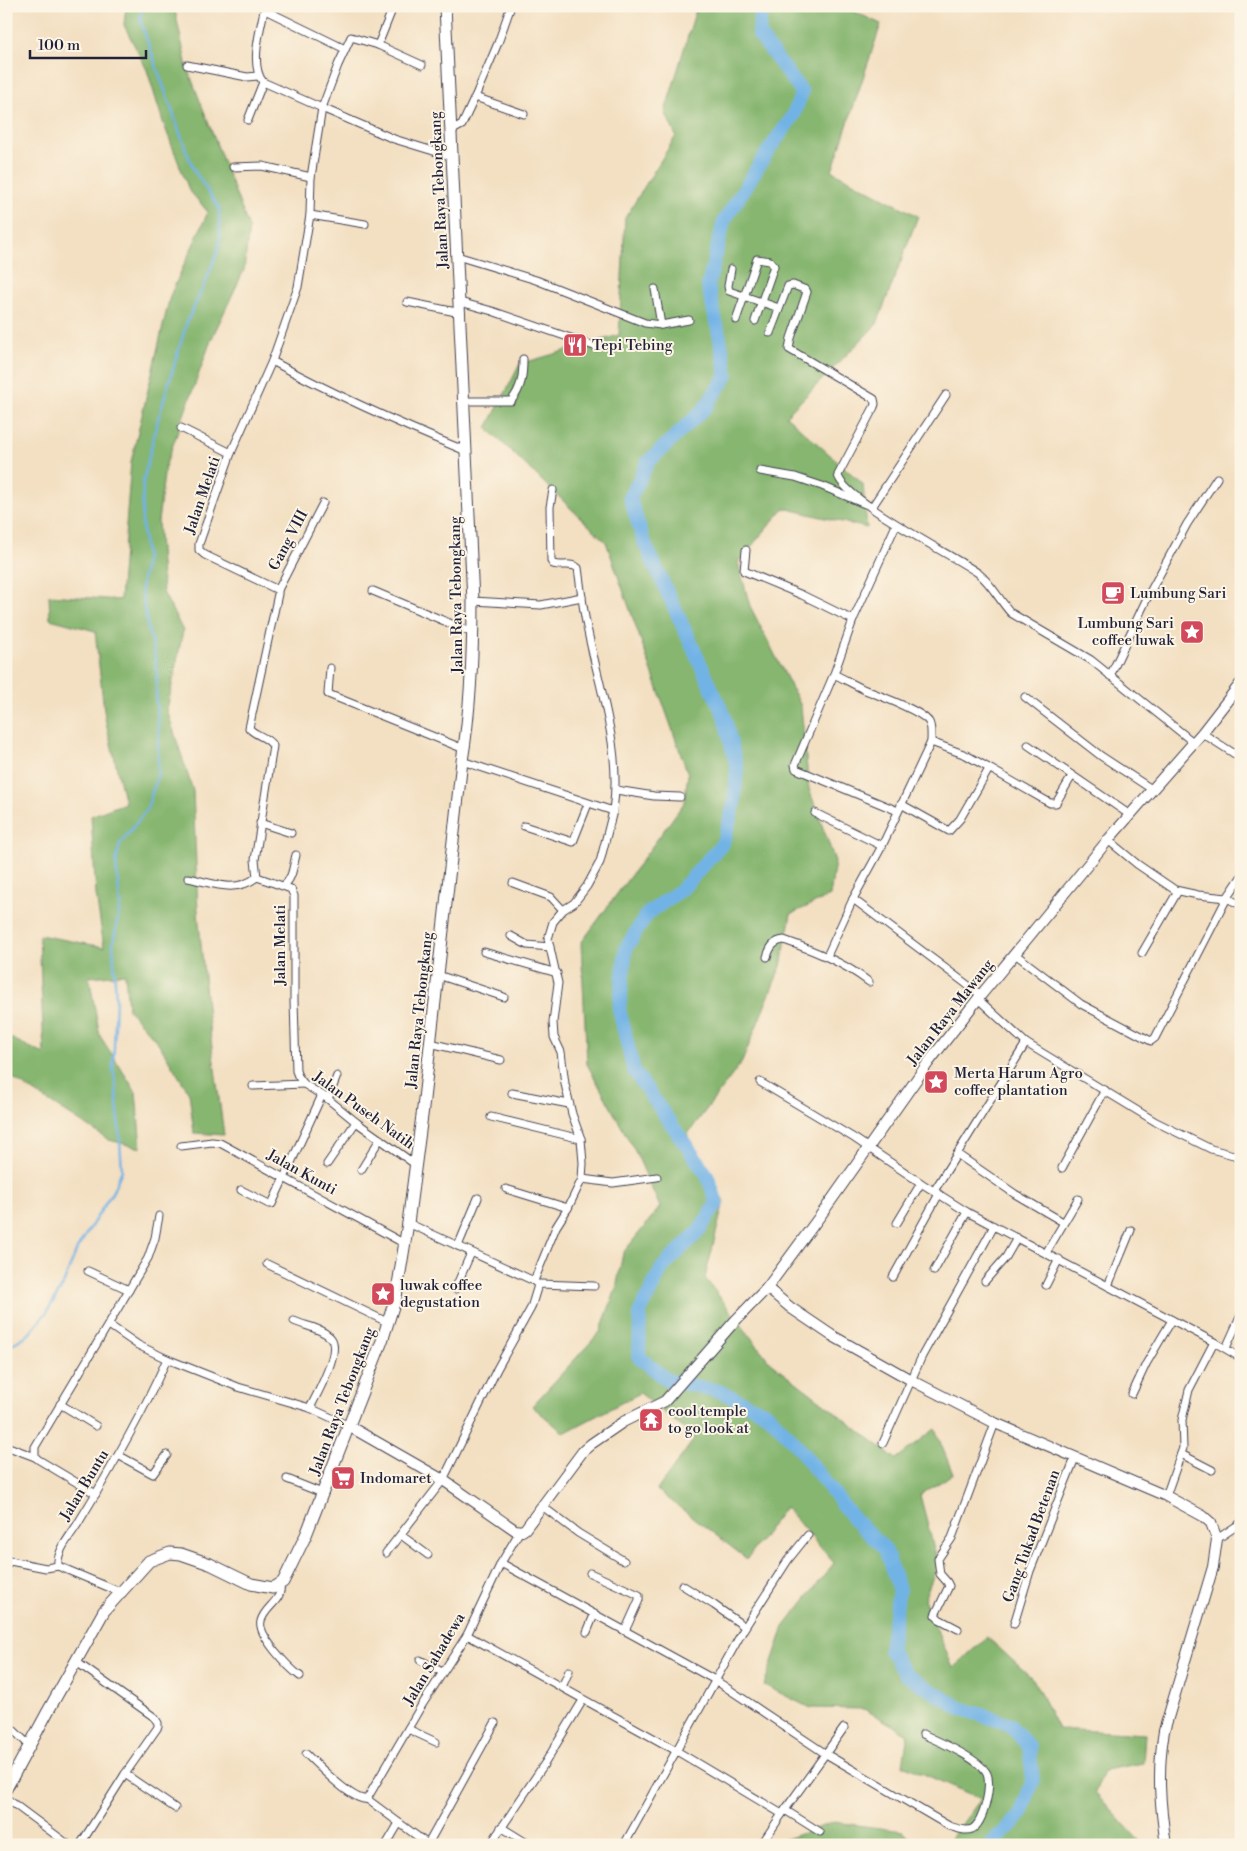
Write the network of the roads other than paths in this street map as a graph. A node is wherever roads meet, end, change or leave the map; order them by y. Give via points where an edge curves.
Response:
1 (445, 6) edge
2 (511, 6) edge
3 (265, 8) edge
4 (392, 10) dead end
5 (378, 45) junction
6 (345, 50) junction
7 (187, 65) dead end
8 (422, 65) dead end
9 (258, 76) junction
10 (263, 82) junction
11 (475, 97) junction
12 (322, 108) junction
13 (524, 114) dead end
14 (248, 120) dead end
15 (451, 131) junction
16 (453, 157) junction
17 (233, 167) dead end
18 (311, 177) junction
19 (310, 215) junction
20 (365, 224) dead end
21 (457, 256) junction
22 (731, 269) dead end
23 (655, 289) dead end
24 (745, 296) junction
25 (407, 302) dead end
26 (763, 302) junction
27 (460, 307) junction
28 (779, 308) junction
29 (689, 320) dead end
30 (736, 320) dead end
31 (755, 321) dead end
32 (661, 325) junction
33 (770, 333) dead end
34 (597, 346) dead end
35 (523, 359) dead end
36 (272, 362) junction
37 (946, 395) dead end
38 (465, 400) junction
39 (181, 428) dead end
40 (466, 451) junction
41 (231, 453) junction
42 (760, 471) dead end
43 (1217, 478) dead end
44 (552, 490) dead end
45 (323, 503) dead end
46 (870, 506) junction
47 (896, 524) junction
48 (746, 550) dead end
49 (278, 590) junction
50 (373, 591) dead end
51 (582, 597) junction
52 (474, 601) junction
53 (852, 620) junction
54 (473, 633) junction
55 (330, 668) dead end
56 (834, 674) junction
57 (1110, 676) junction
58 (1241, 683) edge
59 (1025, 697) dead end
60 (1202, 734) junction
61 (931, 742) junction
62 (1193, 742) junction
63 (1028, 746) dead end
64 (464, 748) junction
65 (1241, 758) edge
66 (462, 761) junction
67 (989, 769) junction
68 (1072, 776) junction
69 (616, 790) junction
70 (1153, 790) junction
71 (680, 797) dead end
72 (588, 804) junction
73 (899, 808) junction
74 (613, 811) junction
75 (815, 813) dead end
76 (1130, 815) junction
77 (260, 823) junction
78 (524, 826) dead end
79 (291, 833) dead end
80 (1108, 840) junction
81 (882, 846) junction
82 (296, 856) dead end
83 (258, 877) junction
84 (1241, 877) edge
85 (188, 878) dead end
86 (514, 883) dead end
87 (283, 886) junction
88 (1178, 891) junction
89 (1227, 898) junction
90 (853, 899) junction
91 (1241, 906) edge
92 (563, 910) junction
93 (512, 936) dead end
94 (550, 946) junction
95 (484, 952) dead end
96 (1142, 953) dead end
97 (1015, 954) junction
98 (827, 956) junction
99 (767, 957) dead end
100 (557, 973) junction
101 (438, 976) junction
102 (869, 982) dead end
103 (504, 997) dead end
104 (979, 997) junction
105 (430, 1043) junction
106 (1026, 1043) junction
107 (501, 1060) dead end
108 (298, 1076) joint
109 (337, 1076) dead end
110 (760, 1082) dead end
111 (304, 1084) junction
112 (253, 1086) dead end
113 (1105, 1090) junction
114 (512, 1093) dead end
115 (325, 1097) junction
116 (569, 1104) junction
117 (491, 1117) dead end
118 (356, 1122) junction
119 (380, 1139) junction
120 (580, 1139) junction
121 (181, 1146) dead end
122 (869, 1148) junction
123 (957, 1154) junction
124 (1241, 1157) edge
125 (327, 1164) dead end
126 (416, 1165) junction
127 (1062, 1168) dead end
128 (361, 1170) dead end
129 (285, 1177) junction
130 (657, 1178) dead end
131 (582, 1179) junction
132 (921, 1183) junction
133 (506, 1189) dead end
134 (241, 1190) dead end
135 (937, 1193) junction
136 (478, 1198) dead end
137 (1078, 1199) dead end
138 (568, 1208) junction
139 (967, 1212) junction
140 (159, 1216) dead end
141 (1063, 1222) junction
142 (408, 1223) junction
143 (897, 1223) dead end
144 (994, 1226) junction
145 (1131, 1230) dead end
146 (1017, 1238) junction
147 (405, 1244) junction
148 (458, 1246) junction
149 (472, 1253) junction
150 (1046, 1253) junction
151 (1059, 1259) junction
152 (266, 1264) dead end
153 (88, 1271) dead end
154 (934, 1271) dead end
155 (894, 1277) dead end
156 (985, 1281) dead end
157 (536, 1283) junction
158 (1046, 1285) dead end
159 (594, 1286) dead end
160 (1108, 1286) junction
161 (768, 1288) junction
162 (456, 1289) dead end
163 (129, 1290) junction
164 (1241, 1315) edge
165 (1172, 1320) junction
166 (294, 1321) dead end
167 (389, 1323) junction
168 (109, 1325) junction
169 (1214, 1342) junction
170 (1226, 1348) junction
171 (1241, 1358) edge
172 (167, 1359) junction
173 (911, 1380) junction
174 (1132, 1394) dead end
175 (60, 1404) junction
176 (310, 1408) junction
177 (995, 1423) junction
178 (347, 1425) junction
179 (96, 1426) dead end
180 (883, 1443) dead end
181 (6, 1446) edge
182 (1181, 1454) junction
183 (118, 1455) junction
184 (166, 1455) dead end
185 (35, 1457) junction
186 (1075, 1458) junction
187 (1212, 1470) dead end
188 (287, 1479) dead end
189 (443, 1480) junction
190 (322, 1493) junction
191 (96, 1494) junction
192 (1166, 1496) junction
193 (542, 1506) junction
194 (1241, 1523) edge
195 (520, 1531) junction
196 (1216, 1534) junction
197 (401, 1535) junction
198 (808, 1535) dead end
199 (386, 1553) dead end
200 (428, 1556) dead end
201 (624, 1561) dead end
202 (501, 1563) junction
203 (6, 1566) edge
204 (58, 1566) junction
205 (590, 1573) dead end
206 (682, 1584) dead end
207 (280, 1585) junction
208 (120, 1592) junction
209 (594, 1615) junction
210 (1014, 1624) dead end
211 (745, 1627) junction
212 (958, 1629) dead end
213 (625, 1631) junction
214 (586, 1632) dead end
215 (467, 1635) junction
216 (420, 1660) dead end
217 (76, 1661) junction
218 (569, 1671) dead end
219 (442, 1672) junction
220 (300, 1676) dead end
221 (715, 1680) junction
222 (562, 1687) junction
223 (583, 1700) junction
224 (6, 1723) edge
225 (496, 1723) dead end
226 (844, 1728) dead end
227 (408, 1729) junction
228 (923, 1734) dead end
229 (436, 1742) dead end
230 (29, 1745) junction
231 (676, 1750) junction
232 (306, 1754) dead end
233 (826, 1754) junction
234 (125, 1774) junction
235 (6, 1789) edge
236 (6, 1798) edge
237 (367, 1800) junction
238 (175, 1808) dead end
239 (783, 1812) junction
240 (399, 1823) junction
241 (501, 1827) junction
242 (820, 1832) dead end
243 (428, 1844) edge
244 (69, 1845) edge
245 (80, 1845) edge
246 (386, 1845) edge
247 (490, 1845) edge
248 (530, 1845) edge
249 (624, 1845) edge
250 (762, 1845) edge
251 (1166, 1845) edge

1 - 15 main road, Jalan Raya Tebongkang
2 - 11 street
3 - 6 street
3 - 9 street via 258,43
4 - 5 street
5 - 6 street via 353,37
5 - 8 street
6 - 12 street, Jalan Melati
7 - 9 street via 247,77
9 - 10 street
10 - 12 street
10 - 14 street
11 - 13 street
11 - 15 street via 462,125
12 - 16 street via 394,139
12 - 18 street, Jalan Melati
15 - 16 main road, Jalan Raya Tebongkang
16 - 21 main road, Jalan Raya Tebongkang
17 - 18 street via 262,166
18 - 19 street, Jalan Melati
19 - 20 street
19 - 36 street, Jalan Melati via 298,287
21 - 27 main road, Jalan Raya Tebongkang
21 - 32 street via 536,280 638,321
22 - 24 street via 729,290
23 - 32 street
24 - 26 street
24 - 26 street via 756,259 770,261 774,266
24 - 30 street
25 - 27 street
26 - 28 street
26 - 31 street
27 - 34 street via 519,320
27 - 38 main road, Jalan Raya Tebongkang
28 - 33 street
28 - 46 street via 788,286 806,290 789,349 874,399 876,404 838,475 841,482
29 - 32 street
35 - 38 street via 521,385 511,401
36 - 40 street via 394,421
36 - 41 street, Jalan Melati
37 - 46 street
38 - 40 main road, Jalan Raya Tebongkang
39 - 41 street
40 - 52 main road, Jalan Raya Tebongkang
41 - 49 street, Jalan Melati via 199,544 200,550
42 - 46 street via 795,477
43 - 57 street via 1187,524 1149,594
44 - 51 street via 551,561 556,565 577,565
45 - 49 street, Gang VIII
46 - 47 street
47 - 53 street
47 - 57 street via 973,569 986,579 1011,613 1077,651
48 - 53 street via 744,571
49 - 77 street via 249,728 268,739 274,748
50 - 54 street
51 - 52 street via 541,605
51 - 69 street via 608,712
52 - 54 main road, Jalan Raya Tebongkang
53 - 56 street
54 - 64 main road, Jalan Raya Tebongkang via 472,680
55 - 64 street via 328,694
56 - 61 street via 924,717 929,722
56 - 73 street via 795,767
57 - 62 street
58 - 60 main road, Jalan Raya Mawang
59 - 70 street via 1101,756
60 - 62 main road, Jalan Raya Mawang
60 - 65 street
61 - 67 street via 966,755
61 - 73 street
62 - 70 main road, Jalan Raya Mawang
63 - 68 street
64 - 66 main road, Jalan Raya Tebongkang
66 - 72 street
66 - 101 main road, Jalan Raya Tebongkang
67 - 68 street via 1053,803
67 - 73 street via 960,819 949,831
68 - 76 street
69 - 71 street
69 - 74 street
70 - 76 main road, Jalan Raya Mawang
72 - 74 street
72 - 78 street via 573,842
73 - 81 street
74 - 92 street via 600,862 574,903
75 - 81 street
76 - 80 main road, Jalan Raya Mawang
77 - 79 street
77 - 83 street via 255,860
80 - 88 street
80 - 97 main road, Jalan Raya Mawang
81 - 90 street
82 - 87 street via 291,877
83 - 85 street via 232,887
83 - 87 street, Jalan Melati
84 - 89 street
86 - 92 street via 551,897
87 - 108 street, Jalan Melati via 291,889 294,896
88 - 89 street
88 - 96 street
89 - 91 street
89 - 97 street via 1151,1041 1081,1004
90 - 98 street
90 - 104 street
92 - 94 street via 550,928
93 - 94 street via 527,944
94 - 100 street
95 - 100 street
97 - 104 main road, Jalan Raya Mawang
98 - 99 street via 779,940
98 - 102 street
100 - 116 street via 554,1036 562,1052
101 - 103 street
101 - 105 main road, Jalan Raya Tebongkang
104 - 106 street
104 - 122 main road, Jalan Raya Mawang
105 - 107 street
105 - 126 main road, Jalan Raya Tebongkang
106 - 113 street
106 - 123 street
108 - 111 street, Jalan Puseh Natih
109 - 115 street
110 - 122 street
111 - 112 street
111 - 115 street, Jalan Puseh Natih
113 - 124 street via 1211,1149
113 - 127 street
114 - 116 street
115 - 118 street, Jalan Puseh Natih
115 - 129 street
116 - 120 street
117 - 120 street
118 - 119 street, Jalan Puseh Natih
118 - 125 street
119 - 126 street, Jalan Puseh Natih
119 - 128 street
120 - 131 street
121 - 129 street, Jalan Kunti via 220,1143
122 - 132 street
122 - 161 main road, Jalan Raya Mawang
123 - 135 street
123 - 141 street
126 - 142 main road, Jalan Raya Tebongkang
129 - 134 street via 272,1204
129 - 147 street, Jalan Kunti
130 - 131 street via 613,1183
131 - 138 street
132 - 135 street
132 - 143 street
133 - 138 street
135 - 139 street
135 - 155 street
136 - 148 street
137 - 141 street
138 - 157 street via 556,1227
139 - 144 street
139 - 154 street
140 - 163 street via 148,1258
141 - 150 street
142 - 147 main road, Jalan Raya Tebongkang
142 - 148 street
144 - 146 street
144 - 173 street
145 - 160 street
146 - 150 street
146 - 156 street via 1006,1257
147 - 167 main road, Jalan Raya Tebongkang
148 - 149 street
149 - 157 street
149 - 162 street
150 - 151 street
151 - 158 street
151 - 160 street
152 - 167 street
153 - 163 street
157 - 159 street
157 - 189 street via 531,1308
160 - 165 street
161 - 173 main road via 830,1335
161 - 193 main road, Jalan Raya Mawang via 734,1322 674,1393 656,1407 623,1422 591,1444
163 - 168 street
164 - 170 street
165 - 169 street
165 - 174 street
166 - 176 street via 324,1333 334,1343 330,1363
167 - 178 main road, Jalan Raya Tebongkang
168 - 172 street via 138,1345
168 - 175 street
169 - 170 street
169 - 182 street via 1189,1390 1182,1420
170 - 171 street
172 - 176 street via 238,1387
172 - 183 street, Jalan Buntu
173 - 177 main road
173 - 180 street
175 - 179 street
175 - 185 street via 37,1442
176 - 178 street
177 - 186 main road
177 - 212 street via 952,1538 938,1559 940,1574 949,1586 936,1615
178 - 189 main road
178 - 190 main road, Jalan Raya Tebongkang
181 - 185 street
182 - 187 street
182 - 192 street
183 - 184 street via 153,1474
183 - 191 street, Jalan Buntu
185 - 191 street
186 - 192 main road
186 - 210 street, Gang Tukad Betenan via 1030,1571
188 - 190 street
189 - 195 main road
189 - 197 street
190 - 207 main road, Jalan Raya Tebongkang
191 - 204 street, Jalan Buntu via 64,1546
192 - 196 main road via 1203,1516
193 - 195 main road, Jalan Raya Mawang
193 - 201 street
194 - 196 street
195 - 202 street, Jalan Sahadewa
196 - 251 main road via 1213,1567 1159,1757
197 - 199 street
197 - 200 street
198 - 211 street
202 - 209 street
202 - 215 street, Jalan Sahadewa
203 - 204 street via 10,1561 46,1568
204 - 208 street
205 - 213 street via 639,1595
206 - 211 street
207 - 208 main road via 260,1587 196,1558 170,1553 149,1562
207 - 220 street via 280,1594 265,1613 261,1628 281,1660
208 - 217 main road via 104,1611
209 - 213 street
209 - 214 street
211 - 221 street
213 - 221 street
215 - 219 street, Jalan Sahadewa
215 - 222 street
216 - 219 street
217 - 230 main road
217 - 234 street via 158,1722 158,1727
218 - 222 street
219 - 227 street, Jalan Sahadewa
221 - 231 street
221 - 233 street
222 - 223 street
223 - 231 street
223 - 241 street
224 - 230 street
225 - 243 street
226 - 233 street
227 - 229 street
227 - 237 street, Jalan Sahadewa
228 - 233 street via 963,1754 986,1772 989,1789 974,1828 964,1831 949,1826
230 - 235 main road
231 - 239 street
231 - 249 street
232 - 237 street via 354,1796
233 - 239 street
234 - 238 street
234 - 245 street
236 - 244 street
237 - 240 street
239 - 242 street
239 - 250 street
240 - 243 street
240 - 246 street
241 - 247 street
241 - 248 street

